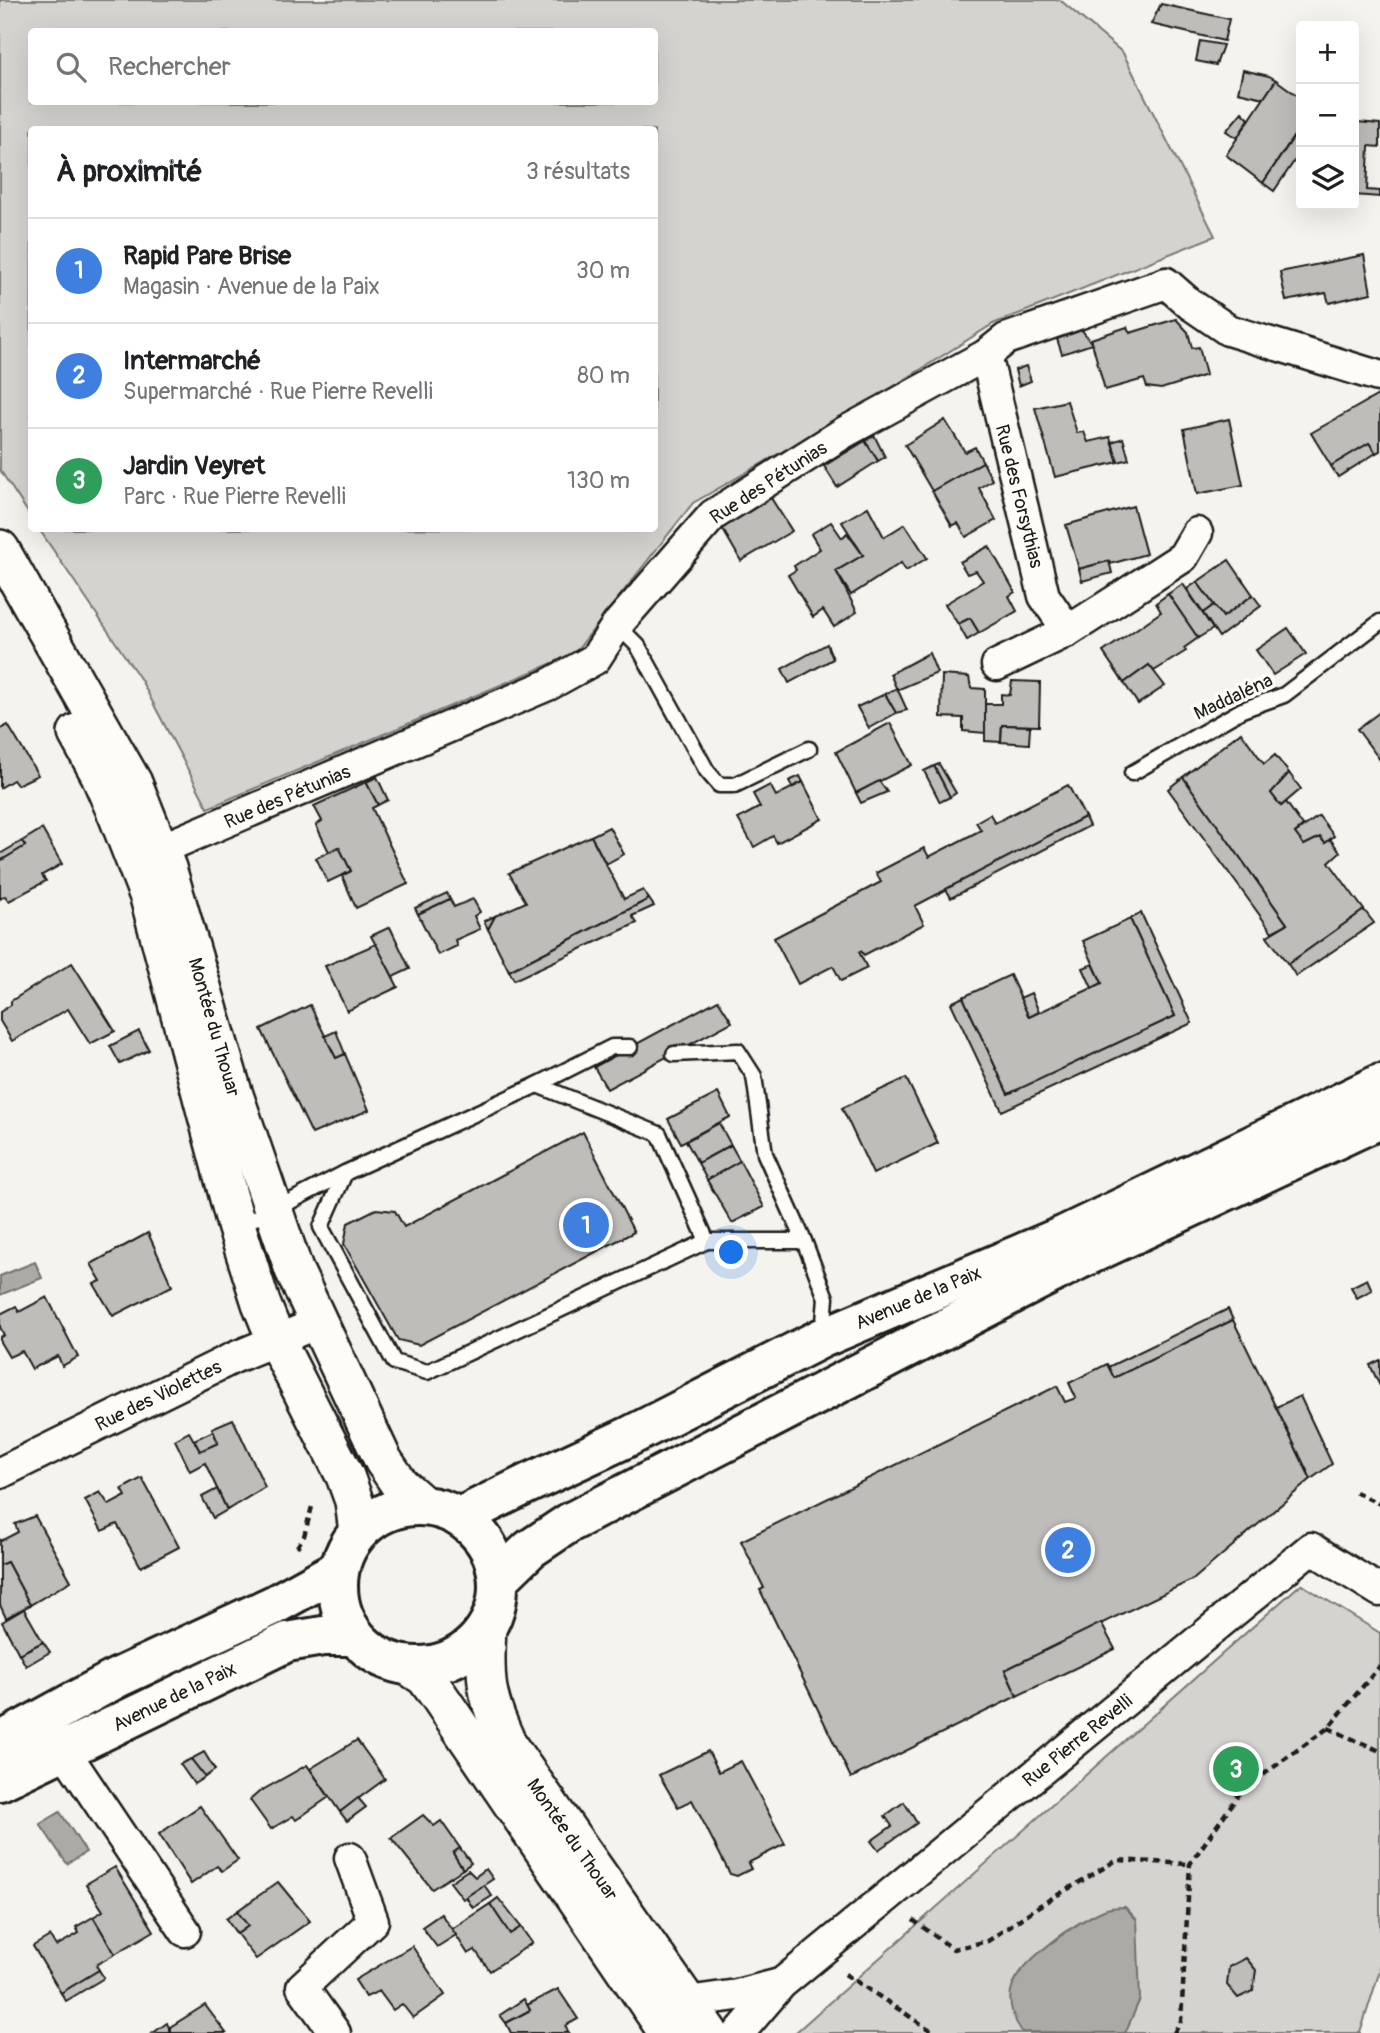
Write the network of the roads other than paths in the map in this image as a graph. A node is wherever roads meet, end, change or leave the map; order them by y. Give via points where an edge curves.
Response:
1 (986, 355) junction
2 (1378, 376) dead end
3 (1196, 533) dead end
4 (0, 548) edge
5 (0, 598) edge
6 (1380, 622) edge
7 (617, 625) junction
8 (1068, 631) junction
9 (997, 665) dead end
10 (809, 749) dead end
11 (1132, 773) dead end
12 (161, 849) junction
13 (630, 1047) dead end
14 (674, 1054) dead end
15 (1380, 1084) edge
16 (537, 1085) junction
17 (1380, 1119) edge
18 (345, 1173) junction
19 (272, 1211) junction
20 (236, 1225) junction
21 (707, 1241) junction
22 (804, 1241) junction
23 (318, 1323) junction
24 (822, 1338) junction
25 (276, 1340) junction
26 (0, 1473) edge
27 (424, 1506) junction
28 (460, 1517) junction
29 (358, 1532) junction
30 (339, 1569) junction
31 (498, 1580) junction
32 (1380, 1591) edge
33 (487, 1626) junction
34 (355, 1636) junction
35 (407, 1665) junction
36 (53, 1734) junction
37 (0, 1742) edge
38 (0, 1781) edge
39 (350, 1858) dead end
40 (185, 1931) dead end
41 (781, 1984) junction
42 (666, 2022) edge
43 (335, 2033) edge
44 (709, 2033) edge
45 (739, 2033) edge

1 - 2 street, Rue des Pétunias via 1006,339 1166,283 1228,330
1 - 7 street, Rue des Pétunias via 845,432 713,515
1 - 8 street, Rue des Forsythias via 1044,596
3 - 8 street via 1183,557
4 - 12 street, Montée du Thouar via 133,783
5 - 20 street, Montée du Thouar via 98,771 136,860 163,945
6 - 11 lane, Maddaléna via 1284,695 1242,710
7 - 10 lane via 638,646 719,785 735,785
7 - 12 street, Rue des Pétunias via 595,659 548,685
8 - 9 street
12 - 19 street, Montée du Thouar
13 - 16 lane via 612,1047
14 - 22 lane via 738,1051 754,1076 765,1154
15 - 24 main road, Avenue de la Paix via 1065,1234
16 - 18 lane
16 - 21 lane via 659,1134
17 - 31 main road, Avenue de la Paix via 1078,1260 569,1523 530,1549
18 - 19 lane
18 - 21 lane via 321,1227 394,1362 427,1372
19 - 20 lane
19 - 23 street, Montée du Thouar
20 - 25 street, Montée du Thouar
21 - 22 lane
22 - 24 lane via 826,1298
23 - 25 street, Rue des Violettes
23 - 27 street, Montée du Thouar via 383,1460 400,1486
24 - 28 main road, Avenue de la Paix
25 - 26 street, Rue des Violettes
25 - 29 street, Montée du Thouar via 345,1476
27 - 28 main road
27 - 29 main road via 388,1511
28 - 31 main road via 479,1534 492,1555
29 - 30 main road
30 - 34 main road via 337,1592 343,1616
30 - 36 main road, Avenue de la Paix via 274,1605 117,1678
31 - 33 main road via 494,1612
32 - 41 street, Rue Pierre Revelli via 1311,1548
33 - 35 main road via 461,1653 426,1666
33 - 42 street, Montée du Thouar via 486,1685 491,1708
34 - 35 main road via 387,1660
34 - 36 main road, Avenue de la Paix via 287,1642
35 - 42 street, Montée du Thouar via 425,1677 439,1696
36 - 37 main road, Avenue de la Paix
36 - 38 main road, Avenue de la Paix
36 - 40 street
39 - 43 street via 373,1921 302,1987
41 - 42 street, Rue Pierre Revelli
41 - 45 street, Rue Pierre Revelli
42 - 44 street, Montée du Thouar

